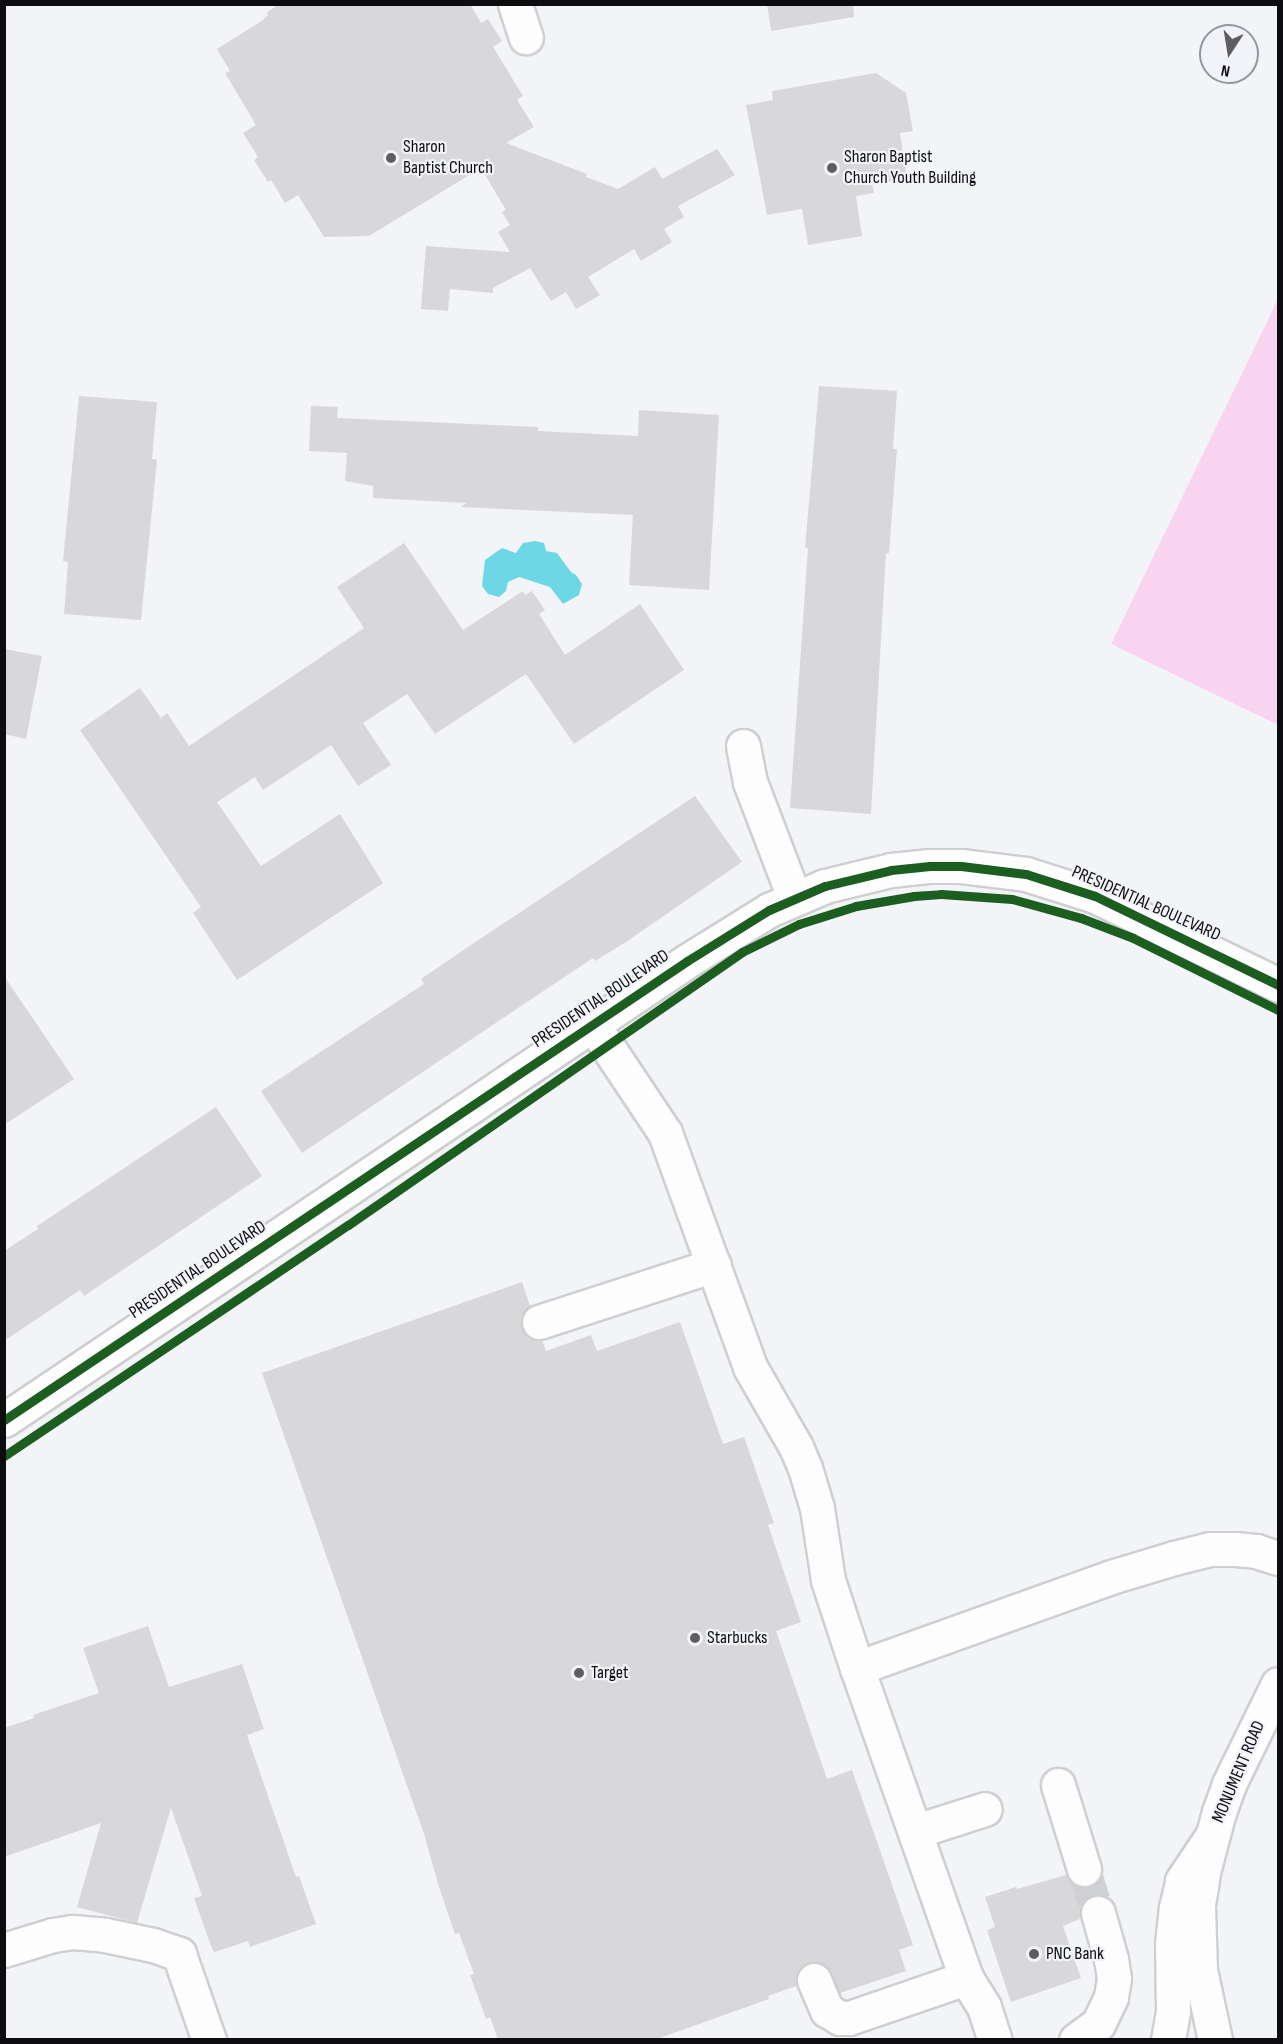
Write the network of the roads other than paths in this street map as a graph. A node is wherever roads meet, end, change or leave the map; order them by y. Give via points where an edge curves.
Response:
1 (515, 4) edge
2 (526, 37) dead end
3 (743, 746) dead end
4 (794, 897) junction
5 (1278, 985) edge
6 (593, 1025) junction
7 (714, 1265) junction
8 (539, 1322) dead end
9 (4, 1420) edge
10 (1278, 1558) edge
11 (857, 1668) junction
12 (1278, 1684) edge
13 (1059, 1785) dead end
14 (985, 1809) dead end
15 (916, 1831) junction
16 (1212, 1836) junction
17 (1084, 1869) tunnel mouth
18 (1098, 1913) tunnel mouth
19 (4, 1950) edge
20 (966, 1978) junction
21 (814, 1980) dead end
22 (209, 2040) edge
23 (995, 2040) edge
24 (1076, 2040) edge
25 (1168, 2040) edge
26 (1215, 2040) edge

1 - 2 main road
3 - 4 main road via 750,782
4 - 5 main road, PRESIDENTIAL BOULEVARD via 870,875 930,866 1026,874 1095,896
4 - 6 main road, PRESIDENTIAL BOULEVARD via 737,929
6 - 7 main road via 665,1133
6 - 9 main road, PRESIDENTIAL BOULEVARD
7 - 8 main road
7 - 11 main road via 750,1367 796,1447 813,1492 828,1580
10 - 11 main road via 1235,1549 1174,1558
11 - 15 main road
12 - 16 main road, MONUMENT ROAD via 1229,1784
13 - 17 main road
14 - 15 main road
15 - 20 main road
16 - 25 main road via 1182,1881 1176,1908 1173,2012
16 - 26 main road, MONUMENT ROAD via 1198,1905 1198,1933 1200,1970
18 - 24 main road via 1114,1978 1111,1996 1098,2024
19 - 22 main road via 73,1932 105,1935 179,1954
20 - 21 main road via 849,2018 840,2018 827,2010
20 - 23 main road via 984,2007

